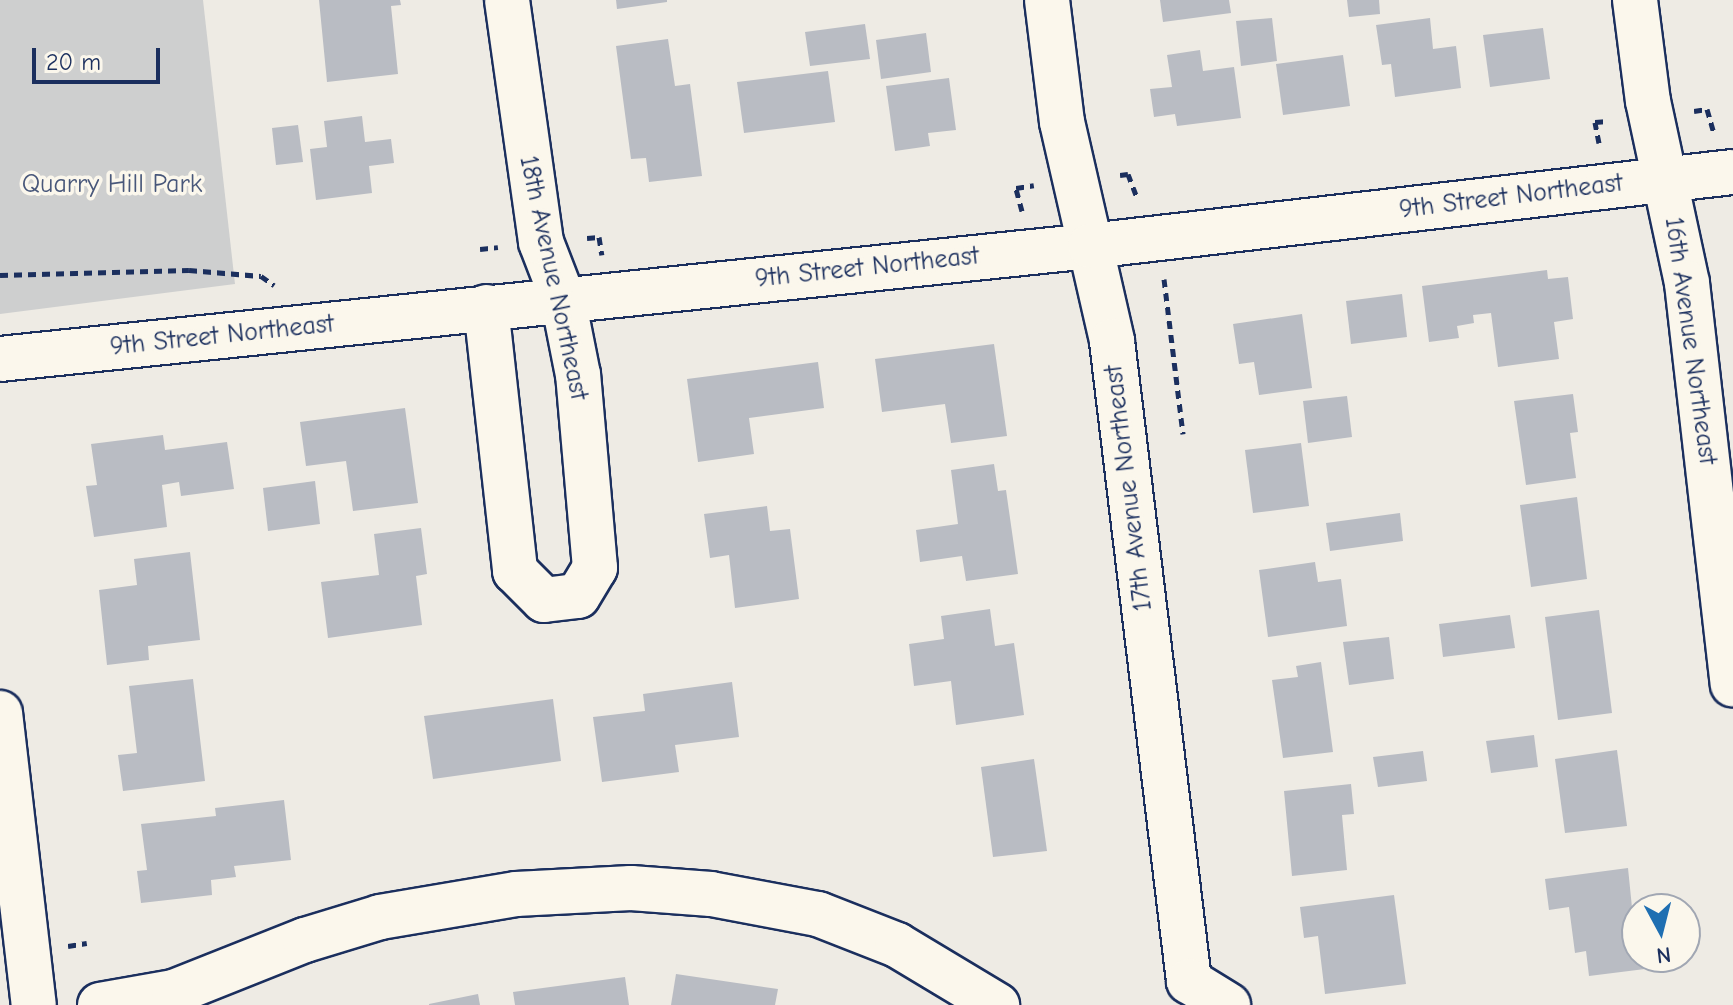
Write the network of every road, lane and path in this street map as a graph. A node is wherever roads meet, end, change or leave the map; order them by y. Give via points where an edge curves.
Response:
1 (507, 0) edge
2 (1047, 0) edge
3 (1635, 0) edge
4 (1733, 172) edge
5 (1665, 180) junction
6 (1090, 246) junction
7 (0, 275) edge
8 (1164, 278) dead end
9 (279, 288) dead end
10 (563, 299) junction
11 (486, 307) junction
12 (0, 359) edge
13 (1183, 434) dead end
14 (1733, 684) edge
15 (0, 713) edge
16 (34, 1005) edge
17 (100, 1005) edge
18 (997, 1005) edge
19 (1228, 1005) edge

1 - 10 street, 18th Avenue Northeast via 541,242
2 - 6 street, 17th Avenue Northeast via 1062,122
3 - 5 street, 16th Avenue Northeast
4 - 5 street, 9th Street Northeast
5 - 6 street, 9th Street Northeast
5 - 14 street, 16th Avenue Northeast via 1687,283
6 - 10 street, 9th Street Northeast
6 - 19 street, 17th Avenue Northeast via 1112,341 1189,981
7 - 9 path via 189,270 261,276
8 - 13 path
10 - 11 street, 9th Street Northeast
10 - 11 street, 18th Avenue Northeast via 578,375 595,568 578,596 544,600 515,571
11 - 12 street, 9th Street Northeast
15 - 16 street
17 - 18 street via 174,992 305,940 380,917 516,894 631,888 711,894 818,914 897,945

